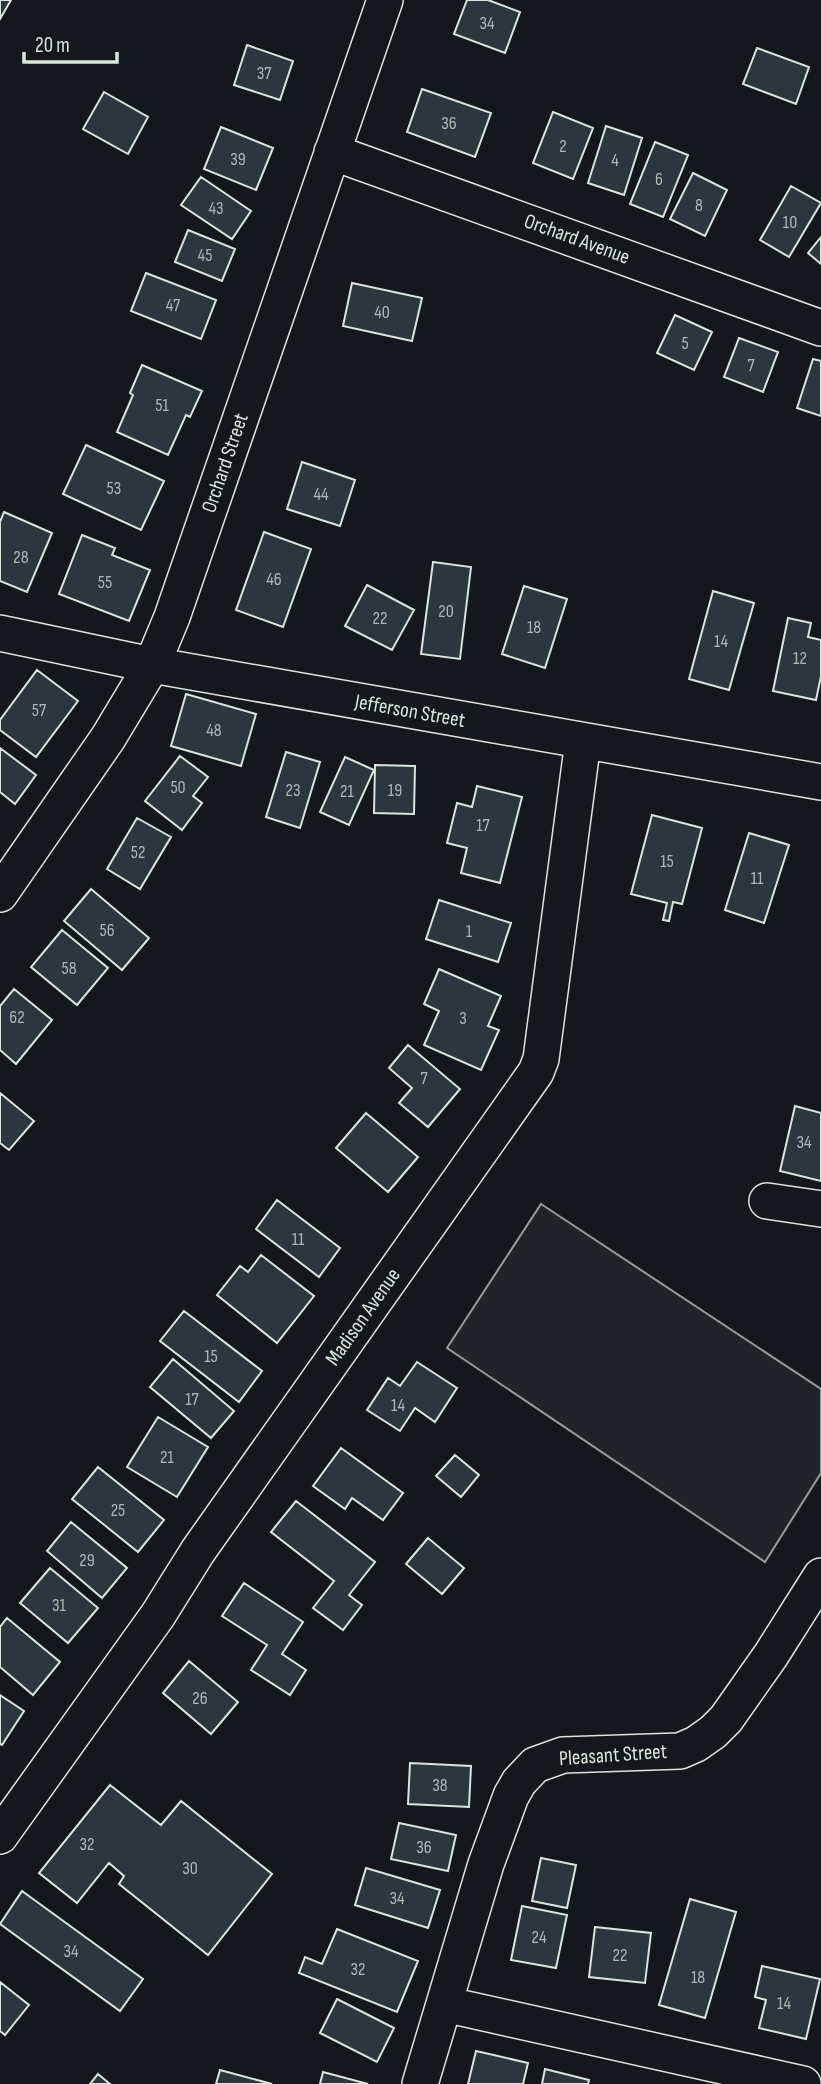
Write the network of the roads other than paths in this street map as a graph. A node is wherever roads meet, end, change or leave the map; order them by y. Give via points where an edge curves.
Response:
1 (385, 0) edge
2 (332, 152) junction
3 (821, 328) edge
4 (0, 633) edge
5 (152, 665) junction
6 (583, 741) junction
7 (821, 782) edge
8 (0, 894) edge
9 (766, 1201) dead end
10 (821, 1209) edge
11 (821, 1576) edge
12 (0, 1836) edge
13 (444, 2004) junction
14 (420, 2084) edge
15 (803, 2084) edge

1 - 2 street, Orchard Street
2 - 3 street, Orchard Avenue
2 - 5 street, Orchard Street
4 - 5 street, Jefferson Street
5 - 6 street, Jefferson Street
5 - 8 street, Orchard Street via 108,738
6 - 7 street, Jefferson Street
6 - 12 street, Madison Avenue via 536,1072
9 - 10 street
11 - 13 street, Pleasant Street via 726,1720 696,1744 665,1753 563,1755 536,1765 519,1782 486,1864
13 - 14 street, Pleasant Street
13 - 15 street

